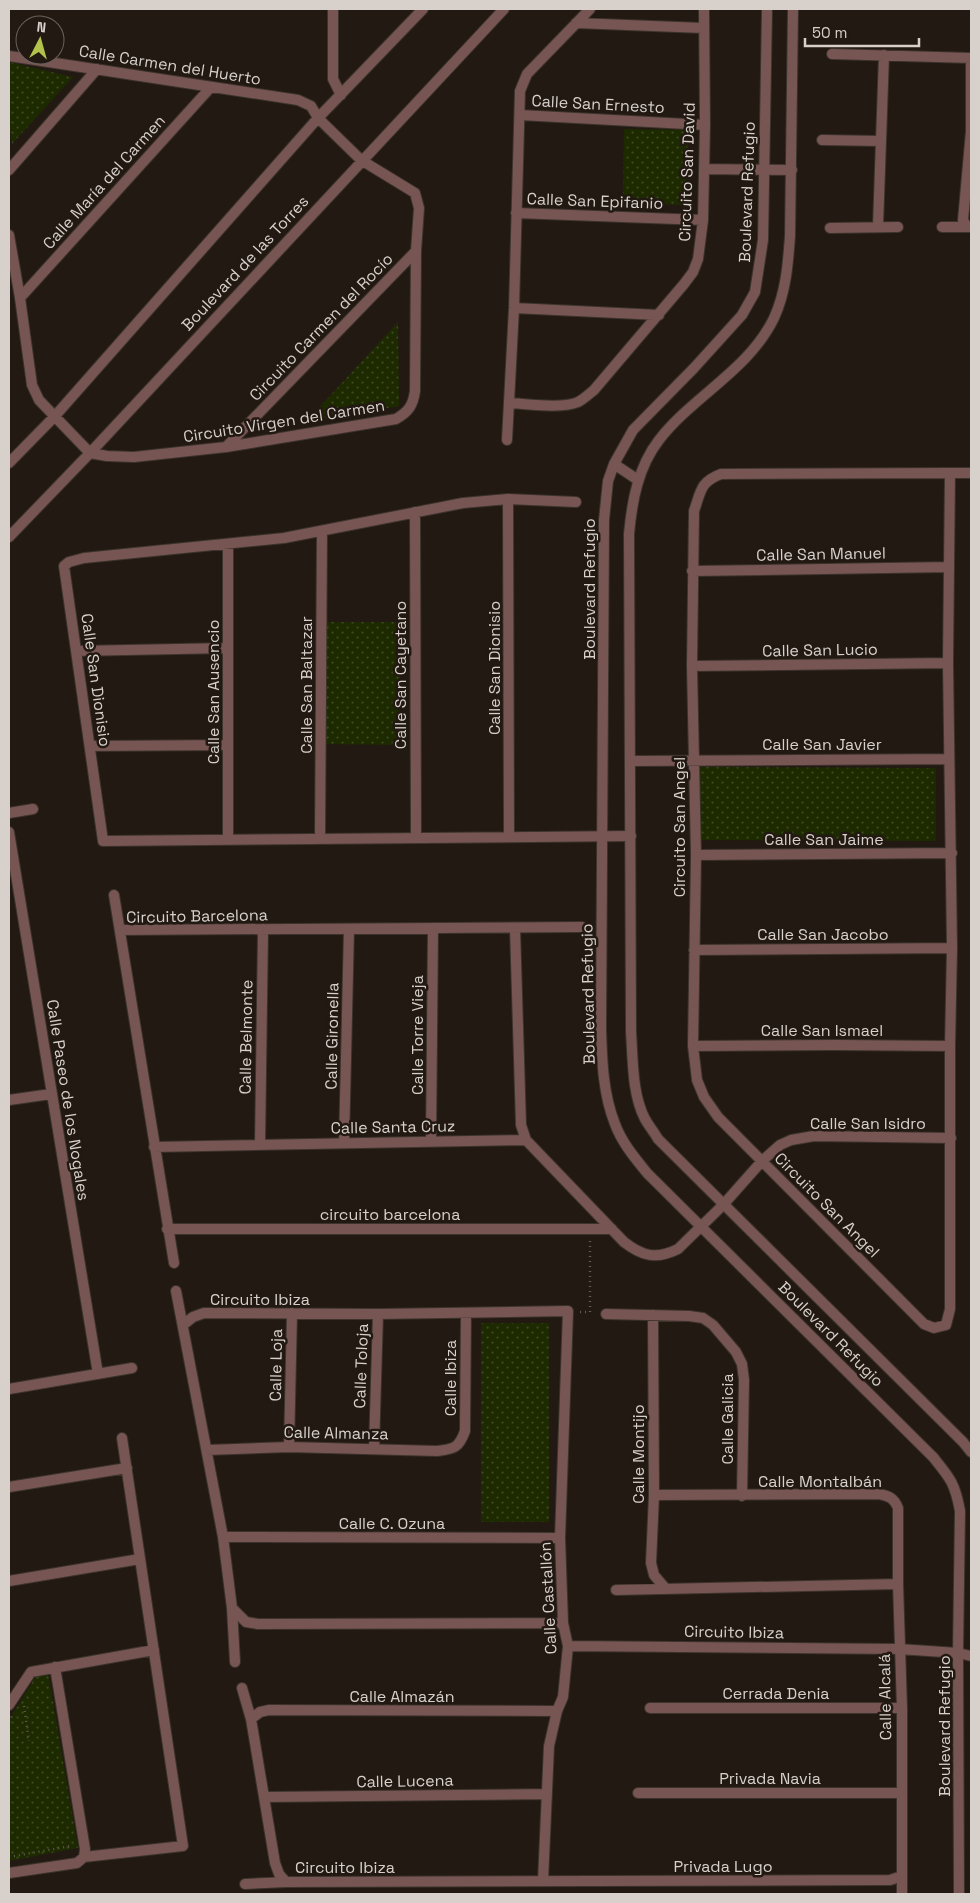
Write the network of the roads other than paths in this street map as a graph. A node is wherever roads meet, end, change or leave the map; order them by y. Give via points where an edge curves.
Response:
1 (333, 9) edge
2 (423, 9) edge
3 (504, 9) edge
4 (590, 9) edge
5 (704, 9) edge
6 (767, 9) edge
7 (793, 9) edge
8 (576, 23) junction
9 (703, 28) junction
10 (832, 54) dead end
11 (884, 55) junction
12 (9, 56) edge
13 (971, 58) edge
14 (97, 70) junction
15 (211, 87) junction
16 (341, 95) junction
17 (520, 115) junction
18 (318, 118) junction
19 (705, 125) junction
20 (971, 131) edge
21 (822, 140) dead end
22 (881, 140) junction
23 (361, 160) junction
24 (704, 169) junction
25 (9, 170) edge
26 (765, 170) junction
27 (792, 170) junction
28 (516, 213) junction
29 (703, 220) junction
30 (878, 226) junction
31 (898, 226) dead end
32 (942, 227) dead end
33 (969, 227) edge
34 (830, 228) dead end
35 (9, 235) edge
36 (416, 250) junction
37 (20, 298) junction
38 (514, 308) junction
39 (659, 315) junction
40 (510, 403) junction
41 (55, 416) junction
42 (507, 440) dead end
43 (226, 446) junction
44 (90, 453) junction
45 (9, 463) edge
46 (614, 464) junction
47 (950, 473) junction
48 (971, 473) edge
49 (638, 480) junction
50 (508, 499) junction
51 (576, 502) dead end
52 (415, 512) junction
53 (322, 532) junction
54 (9, 537) edge
55 (228, 544) junction
56 (949, 567) junction
57 (692, 571) junction
58 (228, 648) junction
59 (76, 651) junction
60 (948, 663) junction
61 (692, 666) junction
62 (228, 745) junction
63 (90, 746) junction
64 (949, 759) junction
65 (694, 760) junction
66 (631, 761) junction
67 (34, 809) dead end
68 (9, 813) edge
69 (9, 832) edge
70 (603, 836) junction
71 (631, 836) junction
72 (510, 837) junction
73 (416, 838) junction
74 (320, 839) junction
75 (228, 840) junction
76 (952, 853) junction
77 (696, 855) junction
78 (114, 895) dead end
79 (582, 927) dead end
80 (433, 928) junction
81 (515, 928) junction
82 (263, 929) junction
83 (349, 929) junction
84 (120, 930) junction
85 (952, 948) junction
86 (694, 950) junction
87 (693, 1046) junction
88 (950, 1046) junction
89 (51, 1094) junction
90 (9, 1100) edge
91 (950, 1138) junction
92 (526, 1140) junction
93 (431, 1142) junction
94 (344, 1143) junction
95 (260, 1145) junction
96 (154, 1147) junction
97 (762, 1161) junction
98 (723, 1205) junction
99 (702, 1226) junction
100 (168, 1229) junction
101 (612, 1229) junction
102 (174, 1263) dead end
103 (176, 1291) dead end
104 (568, 1311) joint
105 (292, 1313) junction
106 (466, 1313) junction
107 (378, 1314) junction
108 (606, 1314) dead end
109 (653, 1315) junction
110 (182, 1325) junction
111 (132, 1368) dead end
112 (98, 1374) junction
113 (9, 1389) edge
114 (122, 1438) dead end
115 (461, 1442) joint
116 (289, 1447) junction
117 (374, 1448) junction
118 (207, 1450) junction
119 (971, 1452) edge
120 (127, 1468) junction
121 (9, 1487) edge
122 (654, 1495) junction
123 (742, 1496) junction
124 (894, 1500) joint
125 (223, 1537) junction
126 (560, 1538) junction
127 (140, 1559) junction
128 (9, 1581) edge
129 (898, 1584) junction
130 (665, 1588) junction
131 (616, 1590) dead end
132 (232, 1608) junction
133 (562, 1623) junction
134 (568, 1646) junction
135 (899, 1649) junction
136 (154, 1650) junction
137 (958, 1653) junction
138 (971, 1656) edge
139 (235, 1662) dead end
140 (55, 1667) junction
141 (242, 1688) dead end
142 (650, 1708) dead end
143 (902, 1708) junction
144 (11, 1709) edge
145 (557, 1711) junction
146 (251, 1719) junction
147 (638, 1792) dead end
148 (901, 1793) junction
149 (546, 1794) junction
150 (265, 1797) junction
151 (84, 1857) junction
152 (9, 1873) edge
153 (902, 1876) junction
154 (286, 1882) junction
155 (543, 1882) junction
156 (245, 1884) dead end
157 (902, 1894) edge
158 (959, 1894) edge

1 - 16 street via 334,79
2 - 16 street
3 - 23 street, Boulevard de las Torres
4 - 8 street
5 - 9 street, Circuito San David
6 - 26 street, Boulevard Refugio
7 - 27 street, Boulevard Refugio
8 - 9 street
8 - 17 street via 527,74 520,91
9 - 19 street, Circuito San David
10 - 11 street
11 - 13 street
11 - 22 street
12 - 14 street, Calle Carmen del Huerto
13 - 20 street
14 - 15 street, Calle Carmen del Huerto
14 - 25 street
15 - 18 street, Calle Carmen del Huerto via 298,100 311,106
15 - 37 street, Calle María del Carmen
16 - 18 street
17 - 19 street, Calle San Ernesto
17 - 28 street
18 - 23 street, Circuito Virgen del Carmen
18 - 41 street
19 - 24 street, Circuito San David
20 - 33 street via 963,220
21 - 22 street
22 - 30 street
23 - 36 street, Circuito Virgen del Carmen via 415,193 419,208
23 - 44 street, Boulevard de las Torres
24 - 26 street
24 - 29 street, Circuito San David
26 - 27 street
26 - 46 street, Boulevard Refugio via 763,240 754,292 742,315 632,430
27 - 49 street, Boulevard Refugio via 788,269 773,320 741,363 658,440
28 - 29 street, Calle San Epifanio
28 - 38 street
29 - 39 street, Circuito San David via 700,252 693,272
30 - 31 street
30 - 34 street
32 - 33 street
35 - 37 street
36 - 43 street, Circuito Carmen del Rocío
36 - 43 street, Circuito Virgen del Carmen via 415,391 413,403 405,414 396,419
37 - 41 street via 32,385 39,400
38 - 39 street
38 - 40 street
39 - 40 street, Circuito San David via 594,390 577,402
40 - 42 street
41 - 44 street
41 - 45 street
43 - 44 street, Circuito Virgen del Carmen via 134,457
44 - 54 street, Boulevard de las Torres
46 - 49 street
46 - 70 street, Boulevard Refugio via 608,481 604,520
47 - 48 street, Circuito San Angel
47 - 56 street, Circuito San Angel
47 - 57 street, Circuito San Angel via 721,474 708,479 694,511
49 - 66 street, Boulevard Refugio via 629,534
50 - 51 street, Calle San Dionisio
50 - 52 street, Calle San Dionisio
50 - 72 street, Calle San Dionisio
52 - 53 street, Calle San Dionisio
52 - 73 street, Calle San Cayetano
53 - 55 street, Calle San Dionisio
53 - 74 street, Calle San Baltazar
55 - 58 street, Calle San Ausencio
55 - 59 street, Calle San Dionisio via 69,562 64,566
56 - 57 street, Calle San Manuel
56 - 60 street, Circuito San Angel
57 - 61 street, Circuito San Angel
58 - 59 street
58 - 62 street, Calle San Ausencio
59 - 63 street, Calle San Dionisio
60 - 61 street, Calle San Lucio
60 - 64 street, Circuito San Angel
61 - 65 street, Circuito San Angel
62 - 63 street
62 - 75 street, Calle San Ausencio
63 - 75 street, Calle San Dionisio via 103,841
64 - 65 street, Calle San Javier
64 - 76 street, Circuito San Angel
65 - 66 street, Calle San Javier
65 - 77 street, Circuito San Angel
66 - 71 street, Boulevard Refugio
67 - 68 street
69 - 89 street, Calle Paseo de los Nogales
70 - 71 street, Calle San Dionisio
70 - 72 street, Calle San Dionisio
70 - 99 street, Boulevard Refugio via 601,1029 607,1095 616,1125 629,1149 647,1173
71 - 98 street, Boulevard Refugio via 631,1032 637,1095 645,1118 658,1139
72 - 73 street, Calle San Dionisio
73 - 74 street, Calle San Dionisio
74 - 75 street, Calle San Dionisio
76 - 77 street, Calle San Jaime
76 - 85 street, Circuito San Angel
77 - 86 street, Circuito San Angel
78 - 84 street
79 - 81 street, Circuito Barcelona
80 - 81 street, Circuito Barcelona
80 - 83 street, Circuito Barcelona
80 - 93 street, Calle Torre Vieja
81 - 92 street via 519,1106
82 - 83 street, Circuito Barcelona
82 - 84 street, Circuito Barcelona
82 - 95 street, Calle Belmonte
83 - 94 street, Calle Gironella
84 - 96 street, Circuito Barcelona
85 - 86 street, Calle San Jacobo
85 - 88 street, Circuito San Angel
86 - 87 street, Circuito San Angel
87 - 88 street, Calle San Ismael
87 - 97 street, Circuito San Angel via 697,1080 704,1097 718,1117
88 - 91 street, Circuito San Angel
89 - 90 street
89 - 112 street, Calle Paseo de los Nogales
91 - 97 street, Calle San Isidro via 802,1137 780,1145
91 - 97 street, Circuito San Angel via 950,1310 948,1322 942,1328 924,1324
92 - 93 street, Calle Santa Cruz
92 - 101 street
93 - 94 street, Calle Santa Cruz
94 - 95 street, Calle Santa Cruz
95 - 96 street
96 - 100 street, Circuito Barcelona
97 - 98 street
98 - 99 street
98 - 119 street, Boulevard Refugio
99 - 101 street via 678,1249 657,1255 636,1251
99 - 137 street, Boulevard Refugio via 933,1456 951,1479 960,1511
100 - 101 street, circuito barcelona
100 - 102 street, Circuito Barcelona
103 - 110 street
104 - 106 street, Circuito Ibiza
104 - 126 street, Calle Castallón
105 - 107 street, Circuito Ibiza
105 - 110 street, Circuito Ibiza via 204,1313
105 - 116 street, Calle Loja
106 - 107 street, Circuito Ibiza
106 - 115 street, Calle Ibiza via 465,1431
107 - 117 street, Calle Toloja
108 - 109 street, Calle Galicia
109 - 122 street, Calle Montijo
109 - 123 street, Calle Galicia via 703,1318 736,1352 742,1364
110 - 118 street
111 - 112 street
112 - 113 street
114 - 120 street
115 - 117 street, Calle Almanza via 453,1449 437,1451
116 - 117 street, Calle Almanza
116 - 118 street, Calle Almanza
118 - 125 street
120 - 121 street
120 - 127 street
122 - 123 street, Calle Montalbán
122 - 130 street, Calle Montijo via 651,1563 654,1575
123 - 124 street, Calle Montalbán via 879,1494
124 - 129 street, Calle Alcalá via 898,1508
125 - 126 street, Calle C. Ozuna
125 - 132 street
126 - 133 street, Calle Castallón
127 - 128 street
127 - 136 street
129 - 130 street
129 - 135 street, Calle Alcalá
130 - 131 street
132 - 133 street via 246,1622 258,1624
132 - 139 street
133 - 134 street, Calle Castallón
134 - 135 street, Circuito Ibiza
134 - 145 street, Calle Castallón via 563,1697
135 - 137 street, Circuito Ibiza
135 - 143 street, Calle Alcalá
136 - 140 street
136 - 151 street via 183,1846
137 - 138 street, Circuito Ibiza
137 - 158 street, Boulevard Refugio
140 - 144 street via 31,1672 20,1687
140 - 151 street
141 - 146 street, Circuito Ibiza
142 - 143 street, Cerrada Denia
143 - 148 street, Calle Alcalá
145 - 146 street, Calle Almazán via 269,1710
145 - 149 street, Calle Castallón via 549,1746
146 - 150 street, Circuito Ibiza
147 - 148 street, Privada Navia
148 - 153 street, Calle Alcalá
149 - 150 street, Calle Lucena
149 - 155 street, Calle Castallón
150 - 154 street, Circuito Ibiza via 275,1863
151 - 152 street via 77,1863
153 - 155 street, Privada Lugo via 890,1880
153 - 157 street, Calle Alcalá
154 - 155 street, Circuito Ibiza
154 - 156 street

